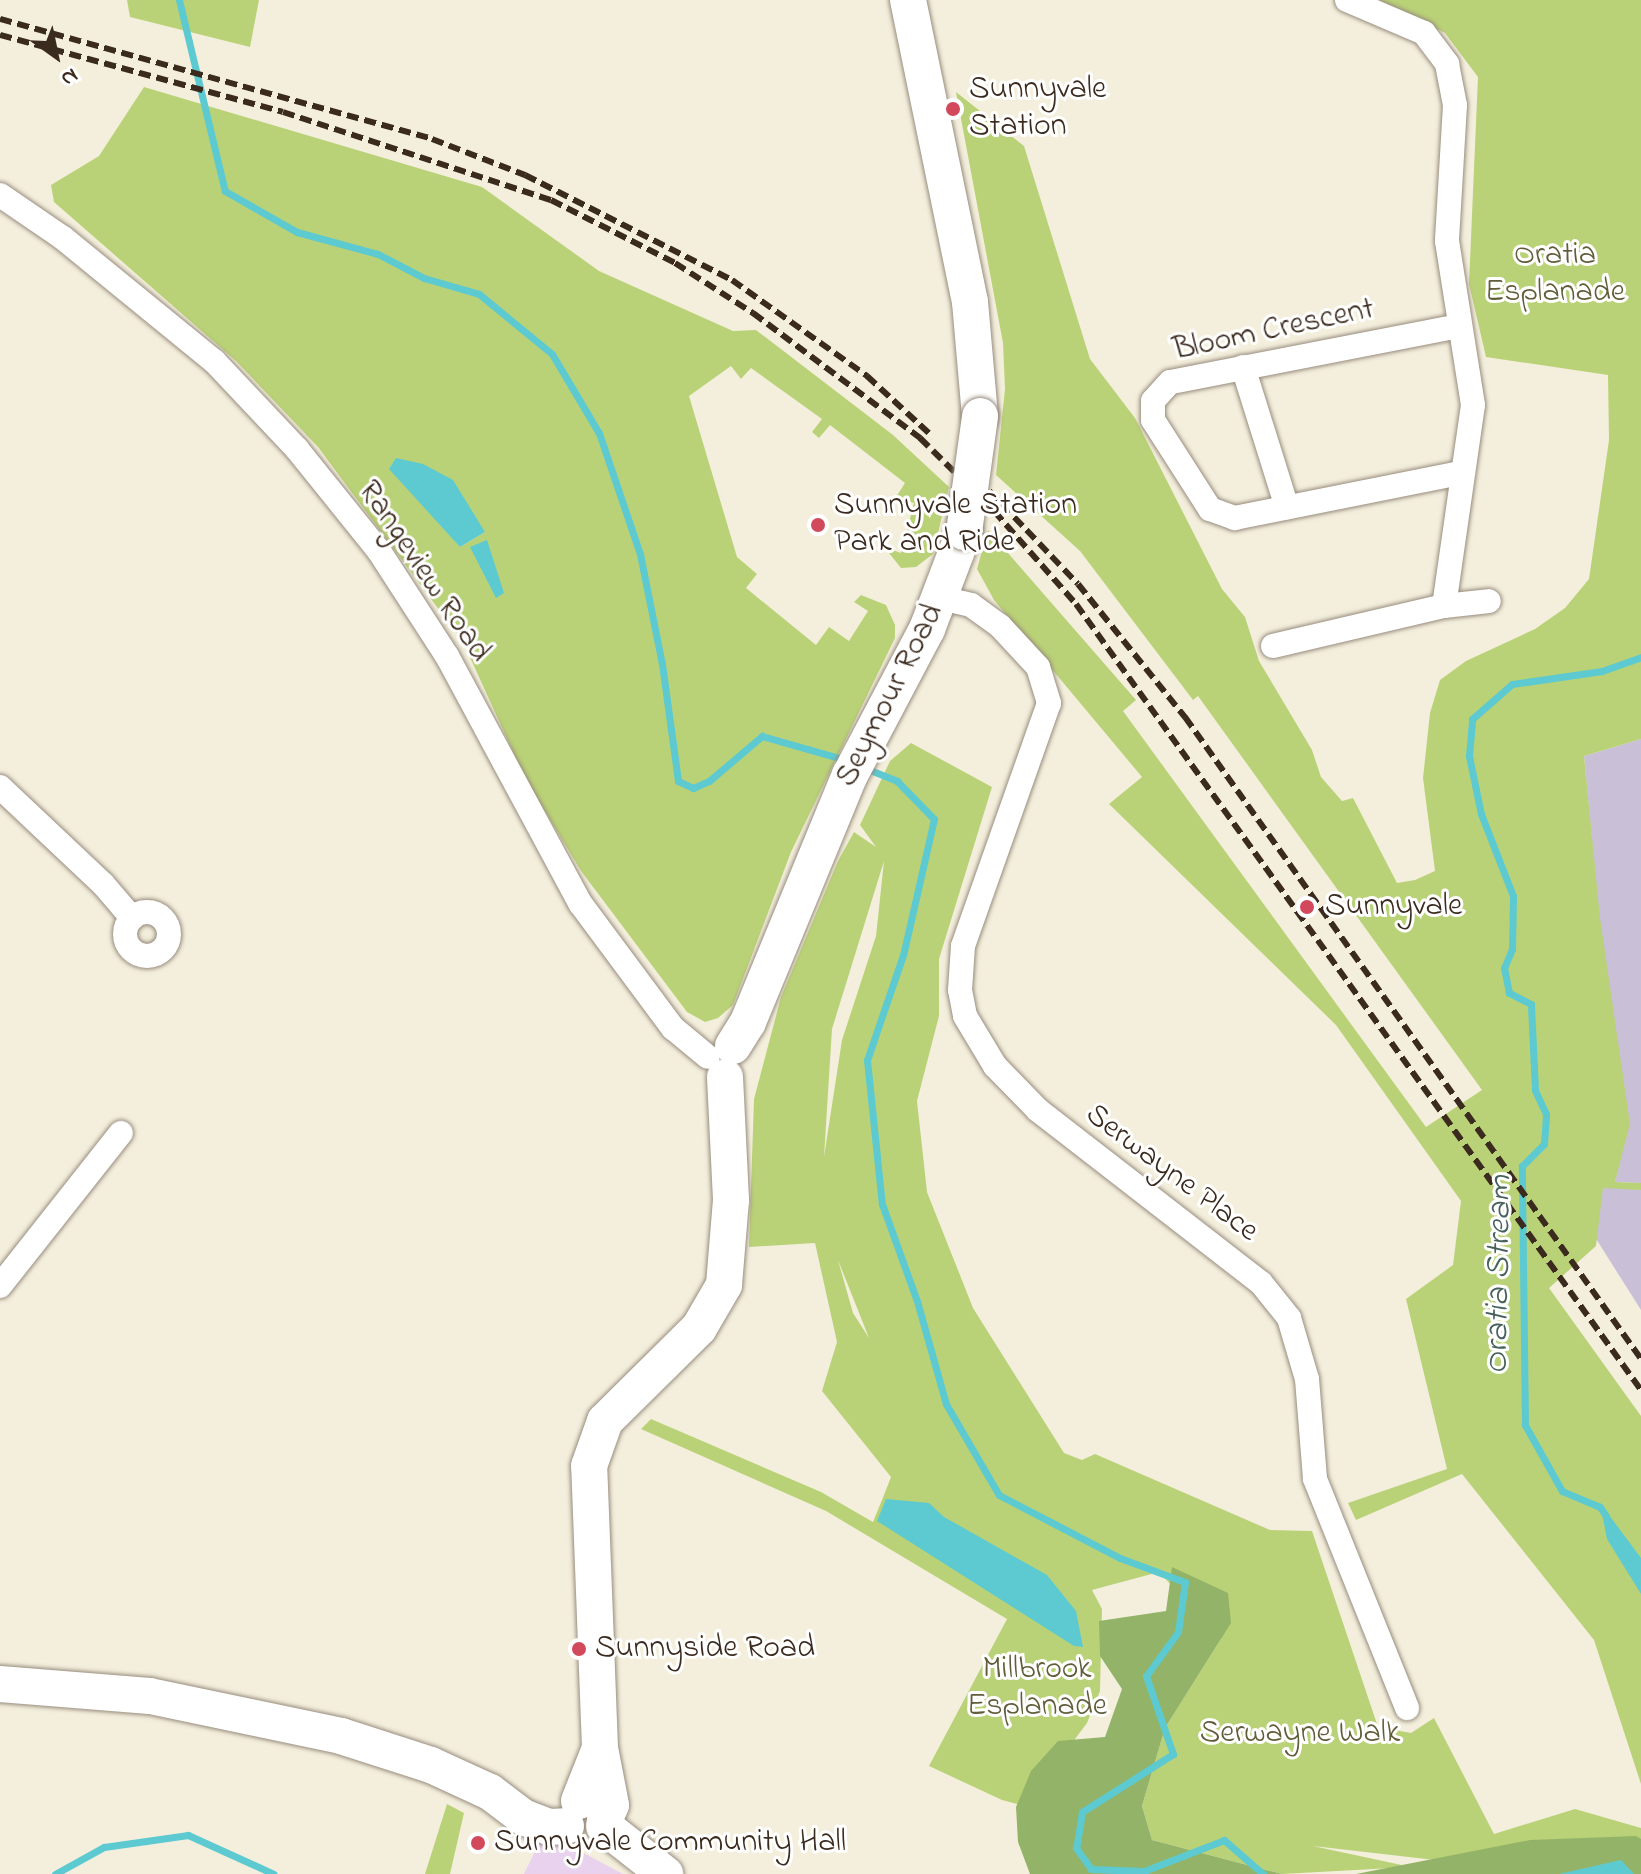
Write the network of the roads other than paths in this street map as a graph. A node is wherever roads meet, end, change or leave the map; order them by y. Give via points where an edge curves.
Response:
1 (908, 0) edge
2 (1347, 0) edge
3 (0, 195) edge
4 (1459, 326) junction
5 (1243, 367) junction
6 (1460, 473) junction
7 (1287, 507) junction
8 (941, 598) junction
9 (1489, 601) dead end
10 (1444, 606) junction
11 (1273, 646) dead end
12 (0, 787) edge
13 (132, 918) dead end
14 (722, 1060) junction
15 (121, 1133) dead end
16 (0, 1286) edge
17 (0, 1684) edge
18 (1407, 1708) dead end
19 (585, 1819) junction
20 (639, 1874) edge
21 (665, 1874) edge

1 - 8 main road, Seymour Road, bridge via 970,302 980,416 964,532
2 - 4 street via 1424,33 1447,64 1455,105 1447,241
3 - 14 street, Rangeview Road via 63,238 214,361 297,449 379,551 447,656 580,903 673,1028
4 - 5 street, Bloom Crescent
4 - 6 street via 1473,405
5 - 7 street
5 - 7 street, Bloom Crescent via 1170,382 1153,401 1153,420 1210,509 1235,518
6 - 7 street, Bloom Crescent
6 - 10 street
8 - 14 main road, Seymour Road via 850,775 748,1022
8 - 18 street, Serwayne Place via 971,605 1000,626 1038,667 1049,703 963,946 960,990 965,1016 995,1066 1038,1110 1261,1283 1289,1318 1307,1379 1315,1479
9 - 10 street
10 - 11 street
12 - 13 street
14 - 19 main road via 731,1200 727,1268 719,1301 605,1421 592,1449 587,1482 600,1748 611,1805
15 - 16 street
17 - 19 main road via 150,1696 312,1729 403,1755 490,1792 523,1817 549,1827
19 - 20 main road via 613,1863
19 - 21 main road

